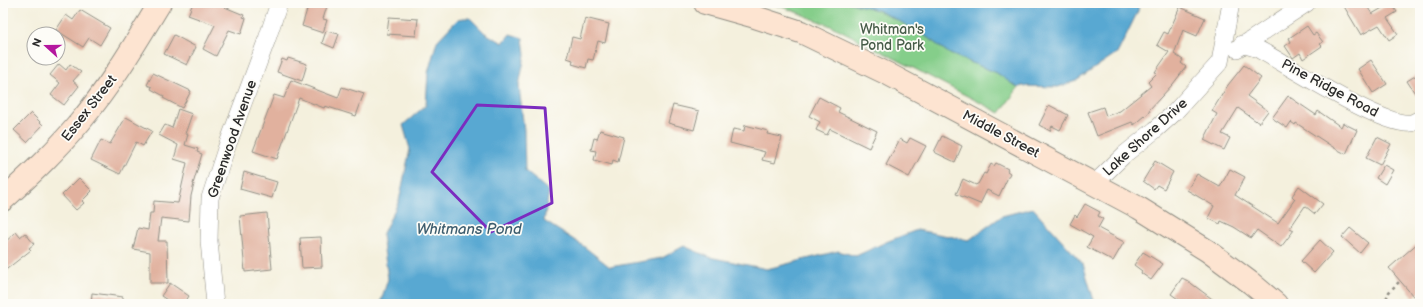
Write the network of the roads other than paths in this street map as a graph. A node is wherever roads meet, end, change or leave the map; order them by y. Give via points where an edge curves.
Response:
1 (160, 3) edge
2 (279, 3) edge
3 (705, 3) edge
4 (1231, 3) edge
5 (1307, 3) edge
6 (1242, 44) junction
7 (1220, 62) junction
8 (1420, 119) edge
9 (1094, 184) junction
10 (3, 200) edge
11 (215, 304) edge
12 (1276, 304) edge

1 - 10 main road, Essex Street via 117,72 83,118 60,145
2 - 11 street, Greenwood Avenue via 210,198 209,241
3 - 9 main road, Middle Street via 801,32 826,43
4 - 7 street
5 - 6 street, Lake Shore Drive
6 - 7 street, Lake Shore Drive
6 - 8 street, Pine Ridge Road via 1258,49 1369,111 1401,122 1412,123
7 - 9 street, Lake Shore Drive via 1174,113
9 - 12 main road, Middle Street via 1208,251

